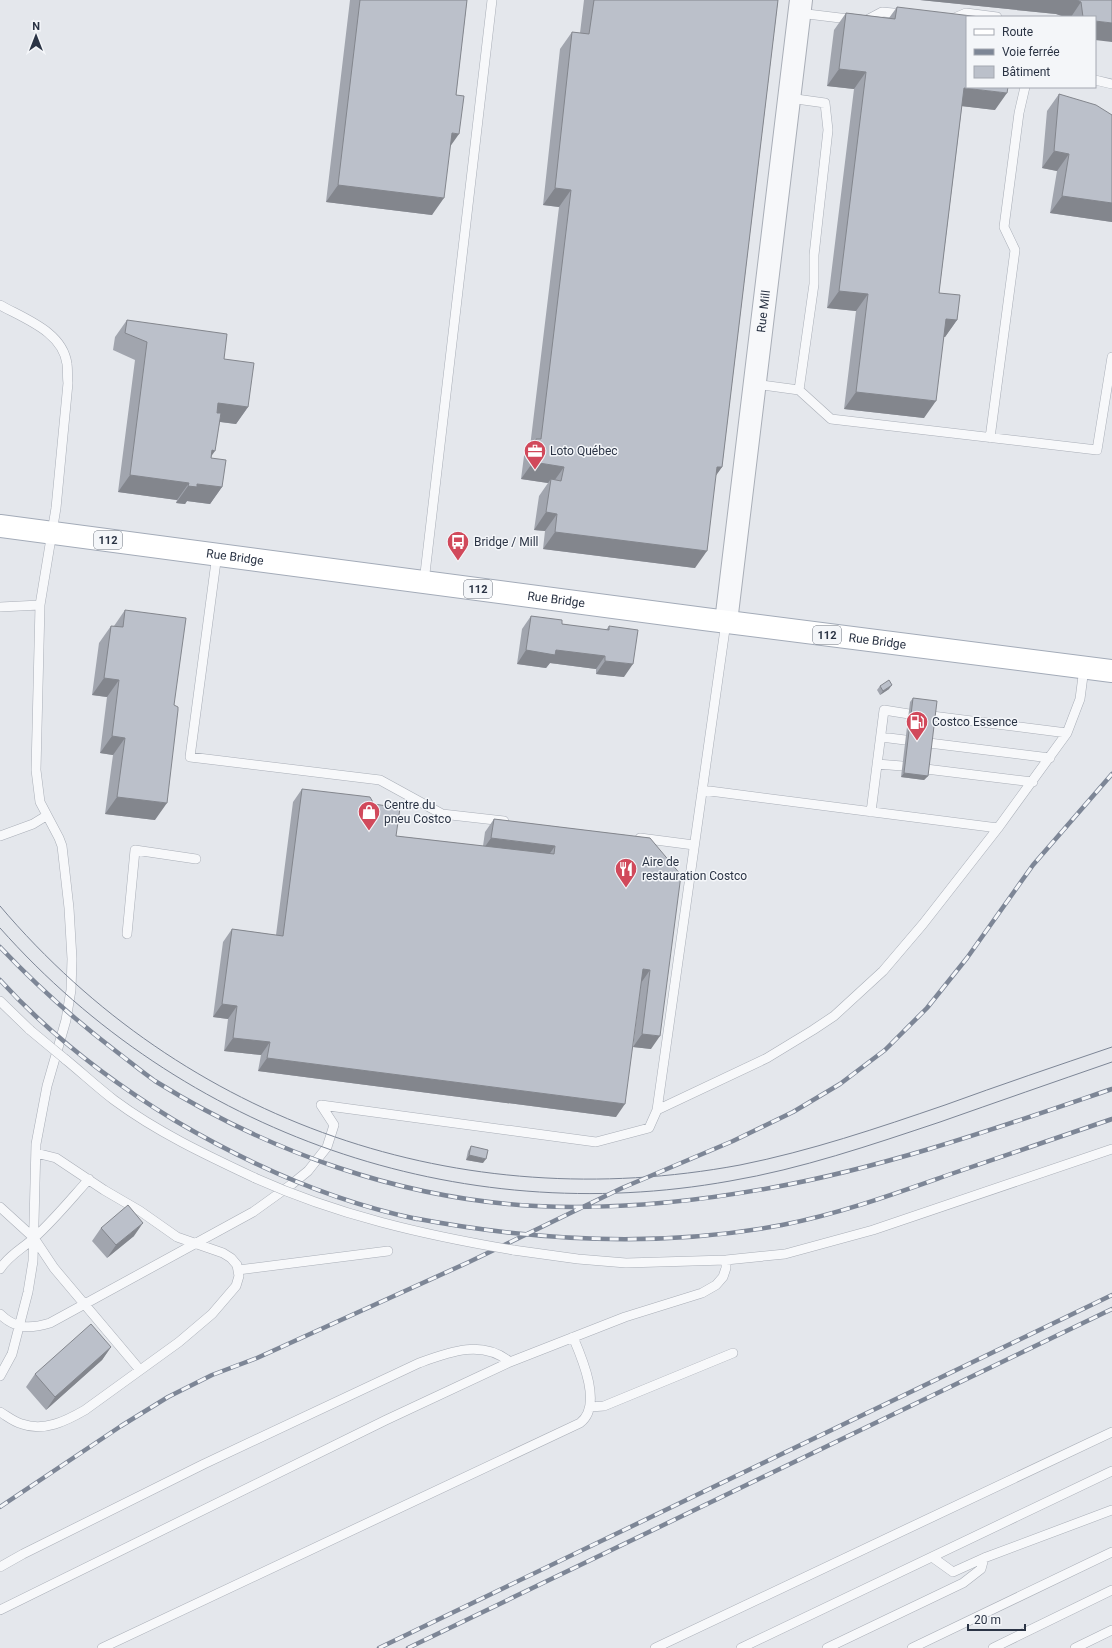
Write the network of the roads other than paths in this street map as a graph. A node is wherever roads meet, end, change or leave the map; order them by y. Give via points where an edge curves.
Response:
1 (492, 0) edge
2 (800, 6) edge
3 (913, 16) edge
4 (989, 16) edge
5 (943, 19) edge
6 (1096, 80) edge
7 (1112, 84) edge
8 (1025, 88) edge
9 (789, 98) junction
10 (0, 305) edge
11 (1112, 357) edge
12 (755, 384) junction
13 (799, 390) junction
14 (990, 438) junction
15 (0, 526) edge
16 (52, 532) junction
17 (216, 554) junction
18 (424, 582) junction
19 (40, 605) junction
20 (0, 607) edge
21 (726, 622) junction
22 (1084, 667) junction
23 (1112, 671) edge
24 (909, 714) dead end
25 (932, 716) edge
26 (1067, 733) junction
27 (881, 737) junction
28 (905, 740) dead end
29 (929, 743) edge
30 (1050, 758) junction
31 (877, 764) junction
32 (902, 766) dead end
33 (926, 769) edge
34 (1033, 782) junction
35 (702, 790) junction
36 (871, 812) junction
37 (46, 816) junction
38 (516, 823) edge
39 (998, 828) junction
40 (0, 836) edge
41 (634, 837) edge
42 (694, 845) junction
43 (196, 859) dead end
44 (127, 934) dead end
45 (0, 1001) edge
46 (657, 1110) junction
47 (1112, 1149) edge
48 (36, 1153) junction
49 (89, 1179) junction
50 (0, 1207) edge
51 (34, 1238) junction
52 (195, 1244) junction
53 (388, 1251) dead end
54 (726, 1260) junction
55 (0, 1269) edge
56 (238, 1270) junction
57 (82, 1304) junction
58 (0, 1314) edge
59 (20, 1327) junction
60 (573, 1337) junction
61 (732, 1353) dead end
62 (510, 1362) junction
63 (140, 1370) junction
64 (0, 1376) edge
65 (590, 1407) junction
66 (0, 1412) edge
67 (1112, 1432) edge
68 (1112, 1471) edge
69 (1112, 1510) edge
70 (1112, 1552) edge
71 (932, 1557) junction
72 (984, 1558) junction
73 (0, 1567) edge
74 (1112, 1590) edge
75 (0, 1610) edge
76 (1112, 1630) edge
77 (661, 1647) edge
78 (102, 1648) edge
79 (741, 1648) edge
80 (827, 1648) edge
81 (912, 1648) edge
82 (993, 1648) edge
83 (1075, 1648) edge

1 - 18 lane
2 - 3 lane via 865,20 882,12
2 - 9 street, Rue Mill
4 - 5 lane via 966,13 950,20
6 - 7 lane
8 - 14 lane via 1019,113 1004,227 1015,250
9 - 12 street, Rue Mill
9 - 13 lane via 825,103 828,130 814,255 814,284
10 - 16 lane via 49,332 57,341 67,363 68,383
11 - 14 lane via 1097,450
12 - 13 lane
12 - 21 street, Rue Mill
13 - 14 lane via 831,419
15 - 16 main road, Rue Bridge / 112
16 - 17 main road, Rue Bridge / 112
16 - 19 lane
17 - 18 main road, Rue Bridge / 112
17 - 38 lane via 190,757 380,780 442,814
18 - 21 main road, Rue Bridge / 112
19 - 20 lane
19 - 37 lane via 36,770 40,802
21 - 22 main road, Rue Bridge / 112
21 - 35 lane
22 - 23 main road, Rue Bridge / 112
22 - 26 lane via 1080,699
24 - 27 lane via 884,710
25 - 26 lane
26 - 30 lane
27 - 28 lane
27 - 31 lane
29 - 30 lane
30 - 34 lane
31 - 32 lane
31 - 36 lane
33 - 34 lane
34 - 39 lane
35 - 36 lane
35 - 42 lane
36 - 39 lane
37 - 40 lane via 33,824
37 - 48 lane via 62,846 69,908 72,974 66,1020 47,1086
39 - 46 lane via 883,971 834,1016 767,1058
41 - 42 lane
42 - 46 lane
43 - 44 lane via 136,850
45 - 54 lane, bridge via 30,1030 115,1100 163,1132 255,1178 328,1207 368,1220 432,1235 578,1259 626,1263
46 - 52 lane via 649,1128 596,1142 321,1106 334,1125 326,1147 308,1171 253,1212
47 - 54 lane via 840,1240 785,1254
48 - 49 lane via 56,1158
48 - 51 lane
49 - 51 lane
49 - 52 lane via 177,1238
50 - 51 lane
51 - 55 lane via 4,1262
51 - 57 lane
51 - 59 lane
52 - 56 lane via 223,1253 231,1258
52 - 57 lane
53 - 56 lane
54 - 60 lane via 723,1277 716,1285 702,1293 625,1317
56 - 63 lane via 236,1286 212,1314
57 - 59 lane via 50,1323 29,1328
57 - 63 lane
58 - 59 lane
59 - 64 lane via 12,1354
60 - 62 lane
60 - 65 lane via 589,1384
61 - 65 lane via 604,1406
62 - 73 lane via 494,1352 480,1349 446,1352 419,1362 204,1464
62 - 75 lane via 379,1423
63 - 66 lane via 85,1410 59,1423 42,1427 31,1426 21,1424
65 - 78 lane via 580,1423
67 - 77 lane
68 - 71 lane
69 - 72 lane
70 - 81 lane
71 - 72 lane via 953,1572
71 - 79 lane
72 - 80 lane via 981,1569 963,1583
74 - 82 lane
76 - 83 lane

